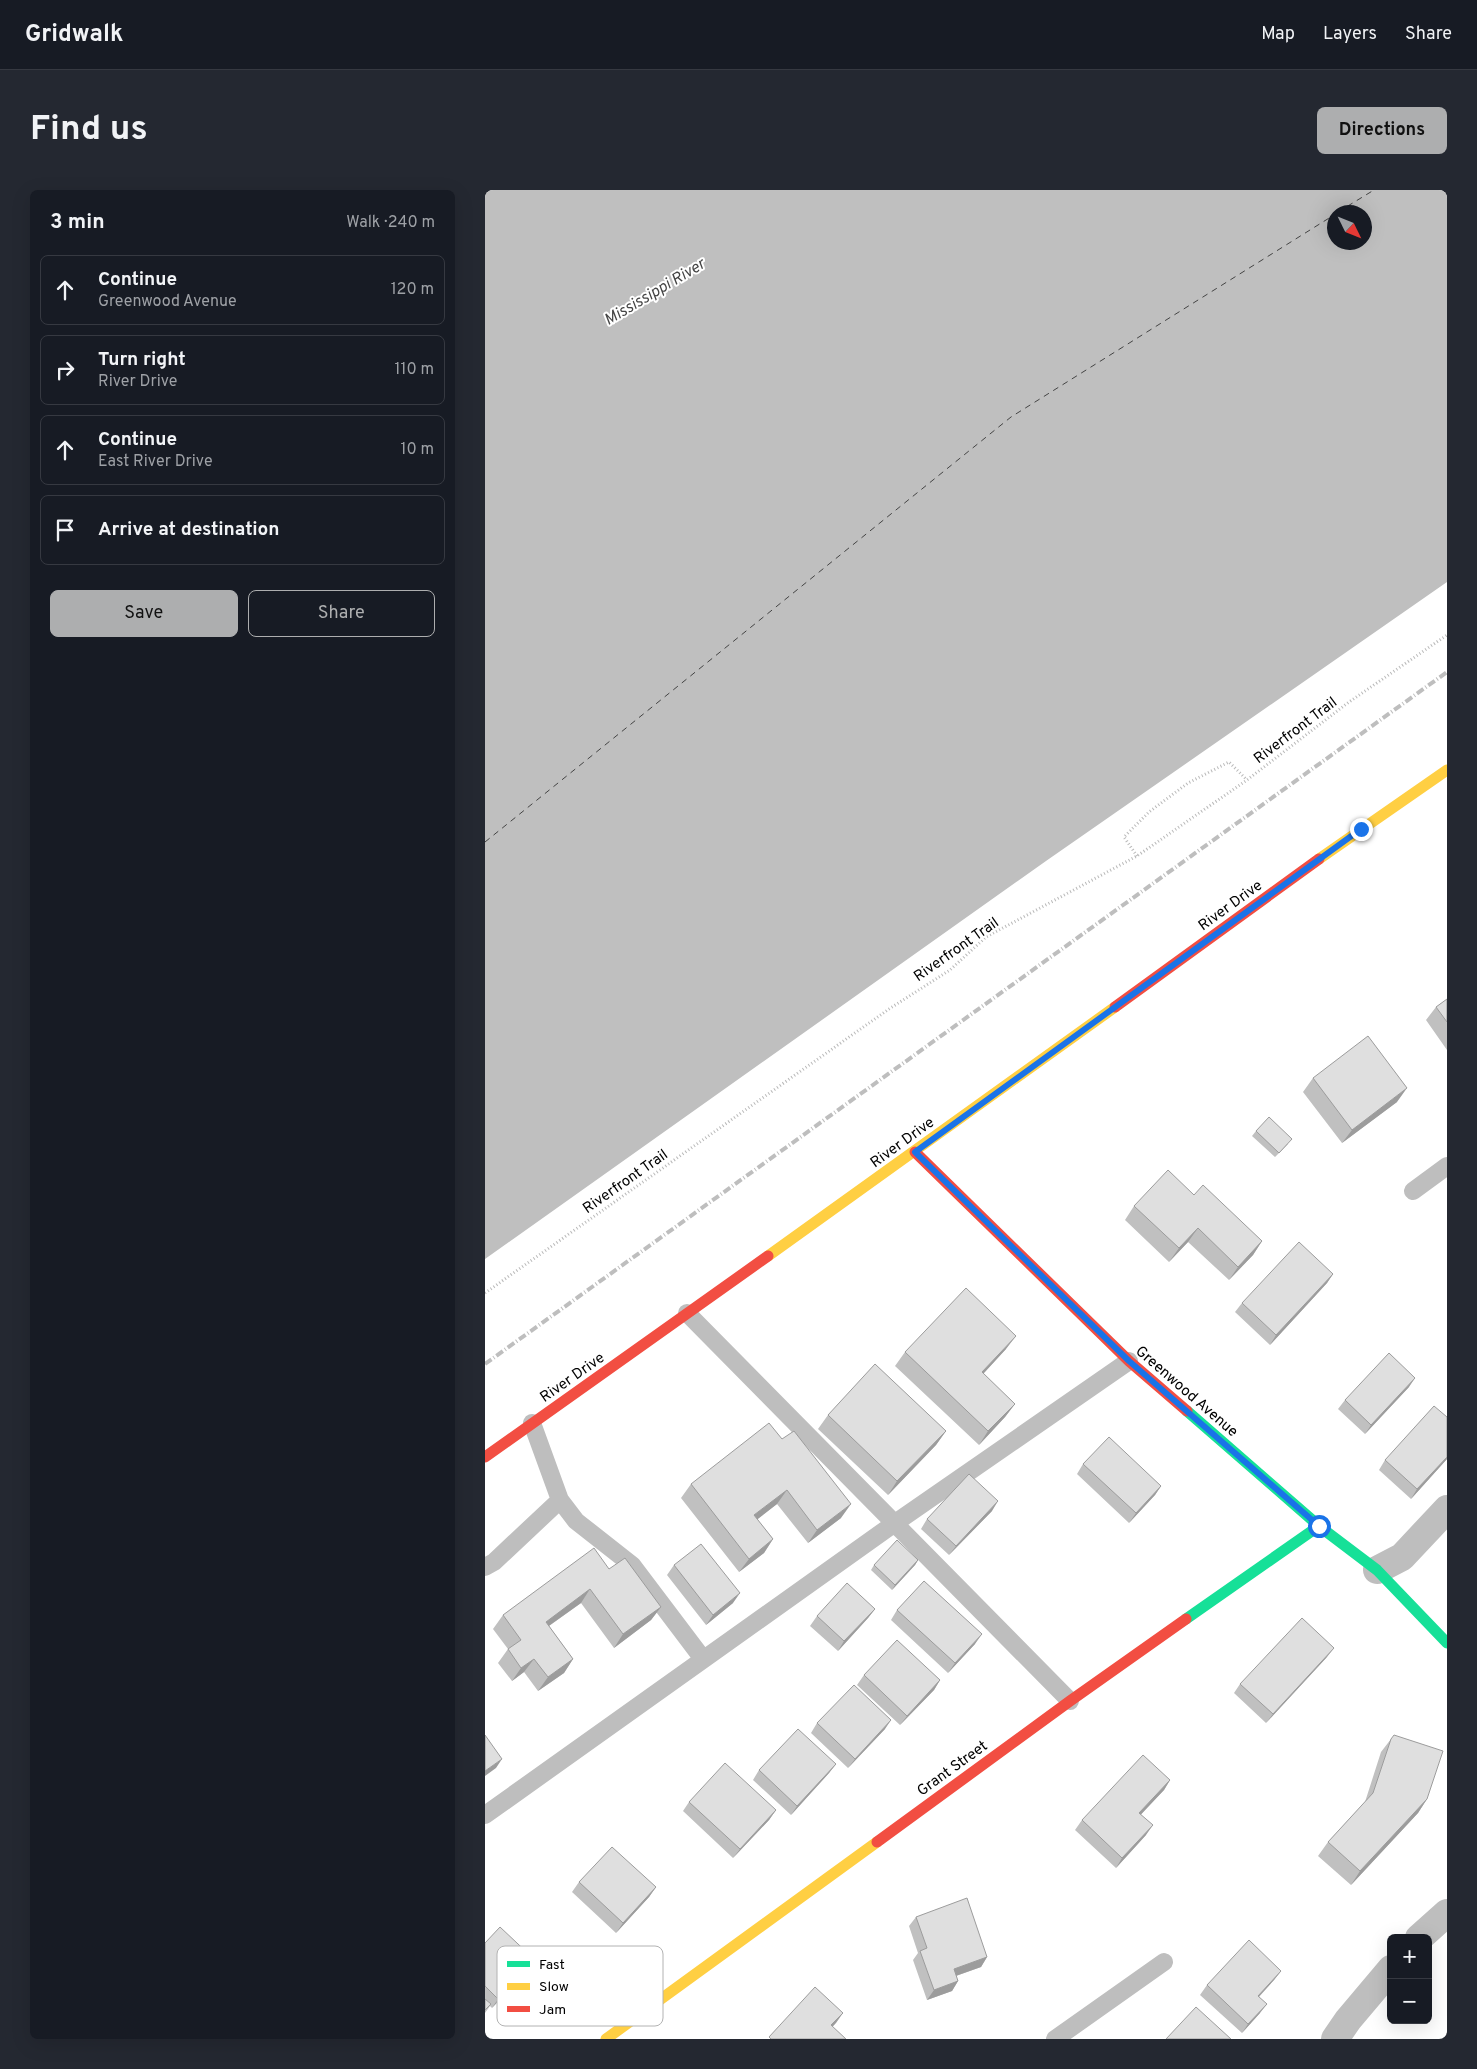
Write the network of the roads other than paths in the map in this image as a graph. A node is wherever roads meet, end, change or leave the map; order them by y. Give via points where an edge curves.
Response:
1 (1447, 770) edge
2 (915, 1152) junction
3 (1447, 1166) edge
4 (1413, 1191) dead end
5 (687, 1313) junction
6 (1129, 1361) junction
7 (532, 1424) junction
8 (485, 1457) edge
9 (560, 1500) junction
10 (1447, 1509) edge
11 (895, 1523) junction
12 (1319, 1526) junction
13 (485, 1567) edge
14 (1377, 1570) junction
15 (1447, 1643) edge
16 (703, 1659) junction
17 (1070, 1701) junction
18 (485, 1815) edge
19 (1447, 1913) edge
20 (1423, 1934) edge
21 (1163, 1962) dead end
22 (1387, 1974) edge
23 (663, 1997) edge
24 (624, 2026) edge
25 (606, 2039) edge
26 (1055, 2039) edge
27 (1335, 2039) edge

1 - 2 street, River Drive via 1334,848
2 - 5 street, River Drive
2 - 6 street, Greenwood Avenue
3 - 4 lane
5 - 7 street, River Drive
5 - 11 lane
6 - 11 lane
6 - 12 street, Greenwood Avenue
7 - 8 street, River Drive
7 - 9 lane
9 - 13 lane
9 - 16 lane via 576,1521 632,1565
10 - 14 street via 1402,1557
11 - 16 lane
11 - 17 lane
12 - 14 street, Greenwood Avenue
12 - 17 street, Grant Street
14 - 15 street, Greenwood Avenue
16 - 18 lane
17 - 23 street, Grant Street
19 - 20 street
21 - 26 lane
22 - 27 street
24 - 25 street, Grant Street

